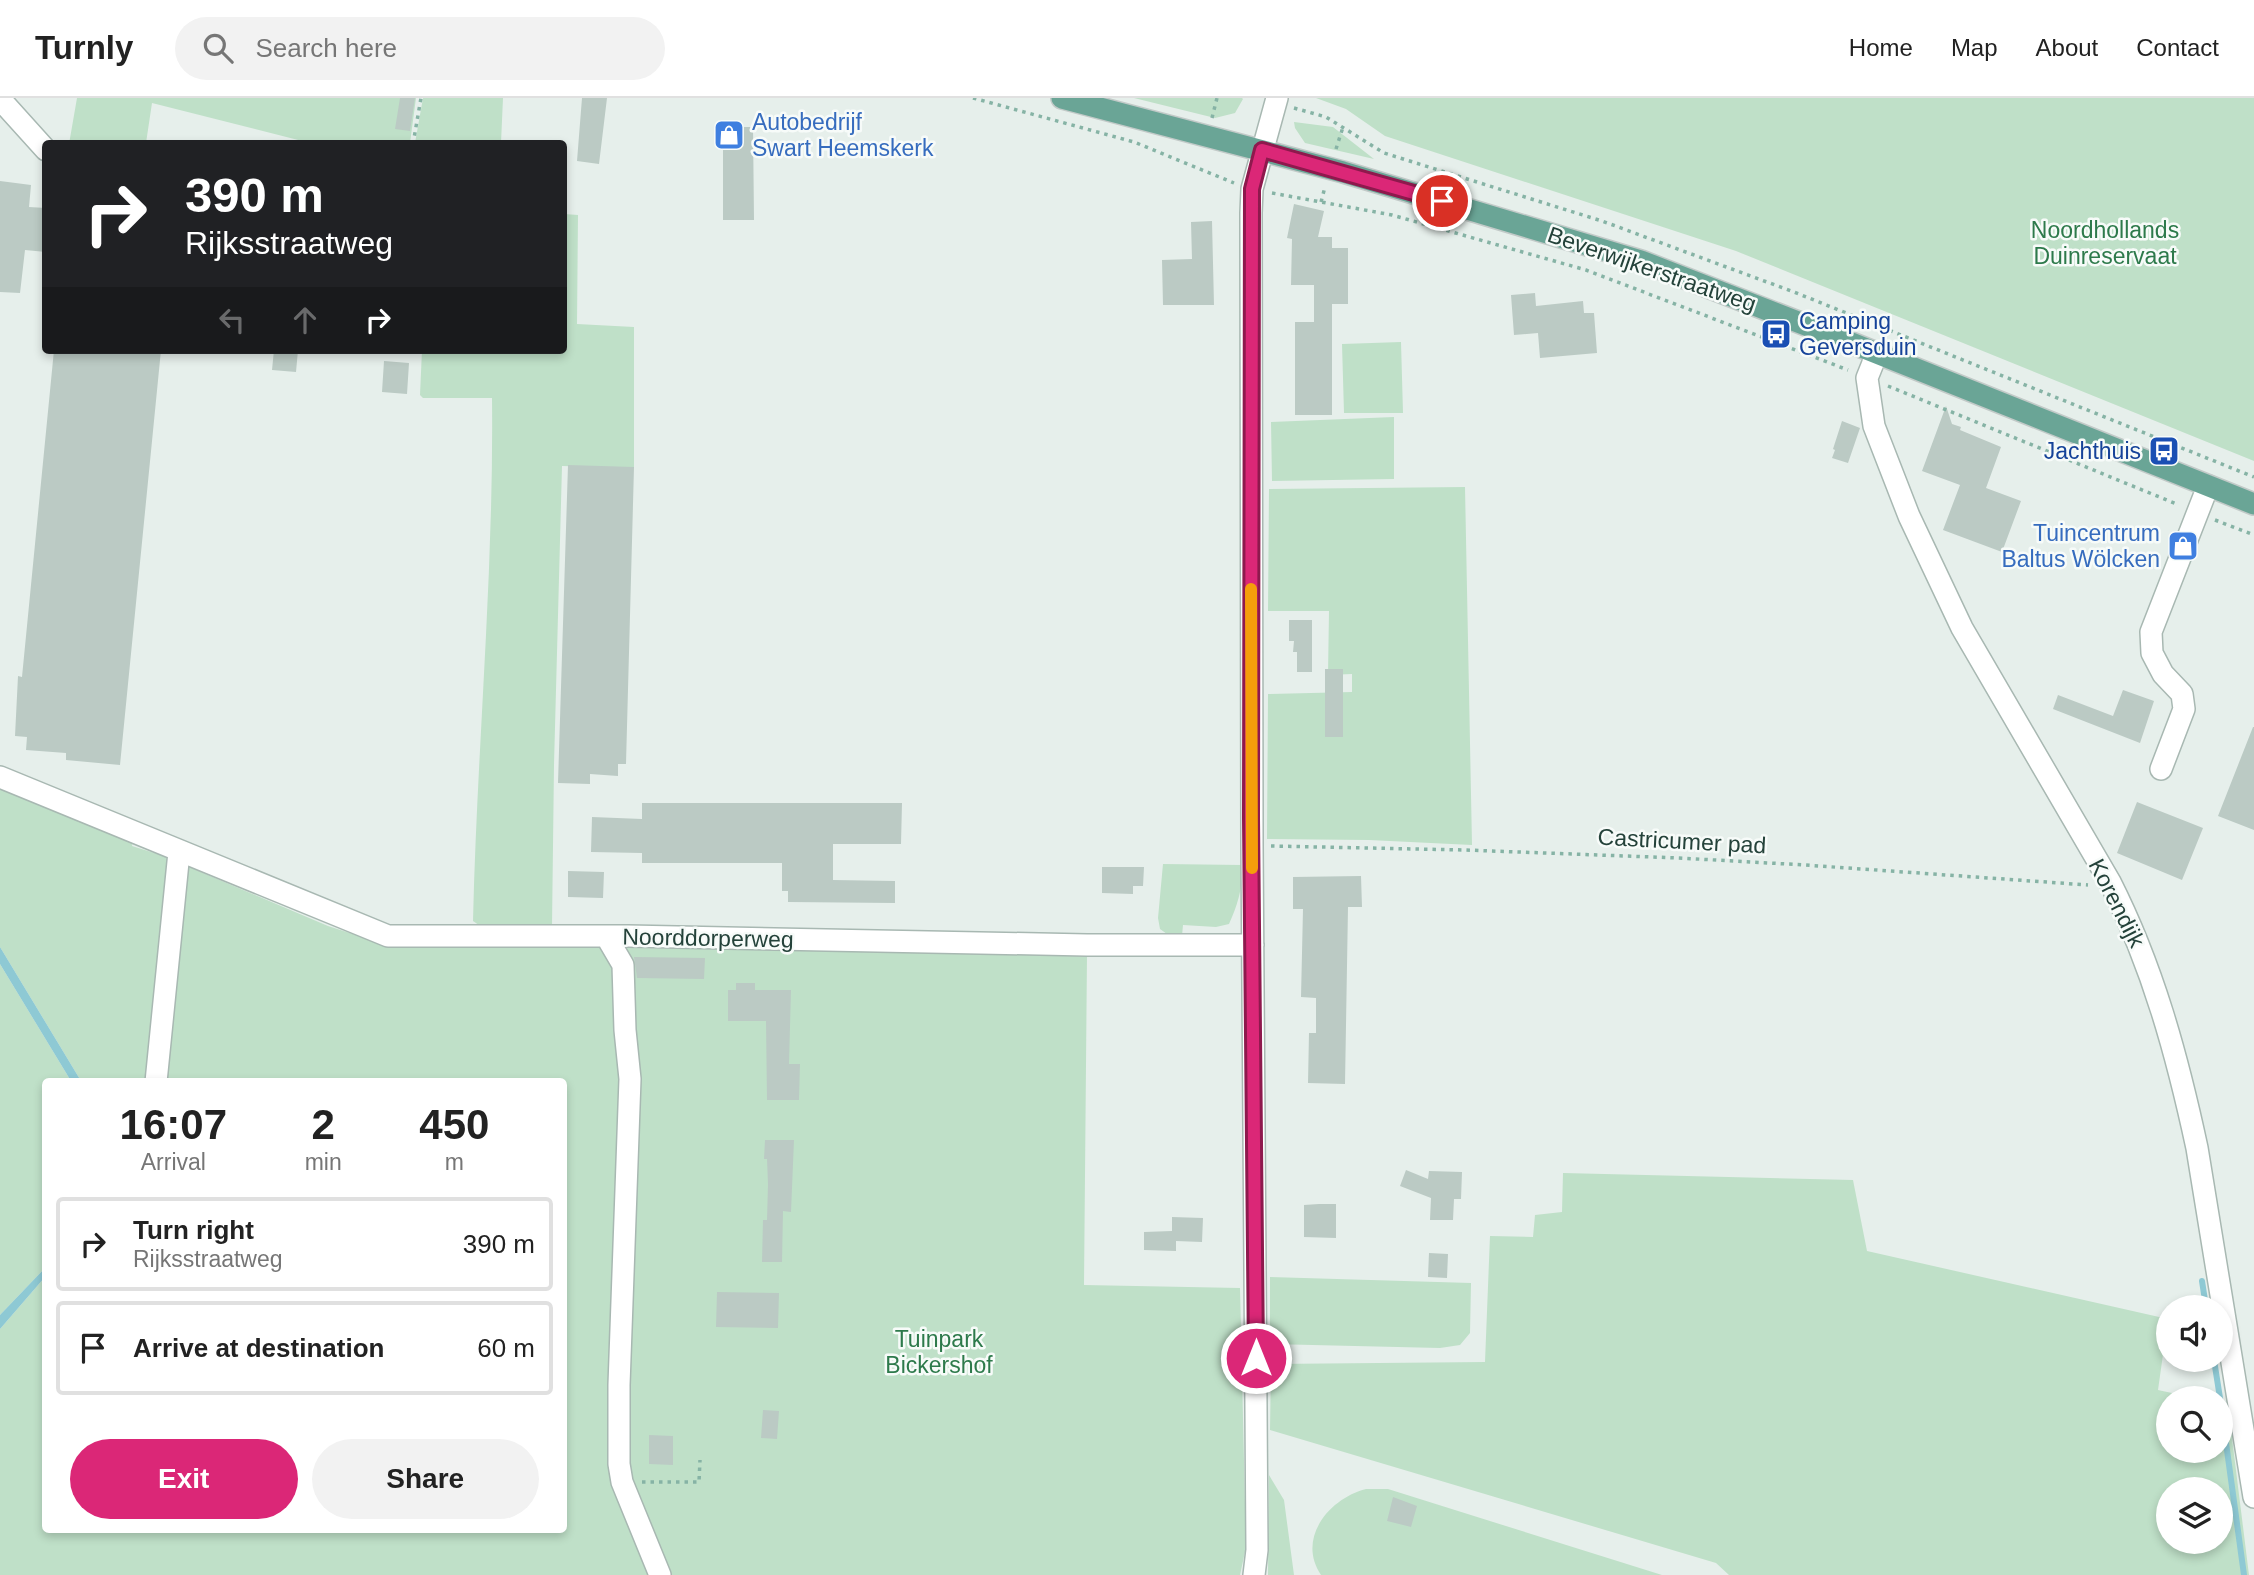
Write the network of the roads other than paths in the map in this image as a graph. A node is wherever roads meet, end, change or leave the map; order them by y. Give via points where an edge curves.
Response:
1 (1062, 98) edge
2 (0, 99) edge
3 (1276, 100) edge
4 (42, 146) edge
5 (1262, 150) junction
6 (1877, 353) junction
7 (2208, 486) junction
8 (2254, 504) edge
9 (2161, 769) dead end
10 (0, 778) edge
11 (179, 852) junction
12 (607, 936) junction
13 (1253, 945) junction
14 (156, 1078) edge
15 (2254, 1497) edge
16 (660, 1575) edge
17 (1254, 1575) edge

1 - 5 main road
2 - 4 street
3 - 5 street
5 - 6 main road via 1641,261
5 - 13 street via 1252,189
6 - 7 main road
6 - 15 street, Korendijk via 1867,378 1874,426 1909,516 1962,628 2109,883 2152,975 2197,1148
7 - 8 main road
7 - 9 street via 2151,632 2152,653 2163,674 2182,694 2184,709
10 - 11 street, Noorddorperweg
11 - 12 street, Noorddorperweg via 388,936
11 - 14 street
12 - 13 street, Noorddorperweg
12 - 16 street via 623,965 630,1079 618,1454 622,1479
13 - 17 street

